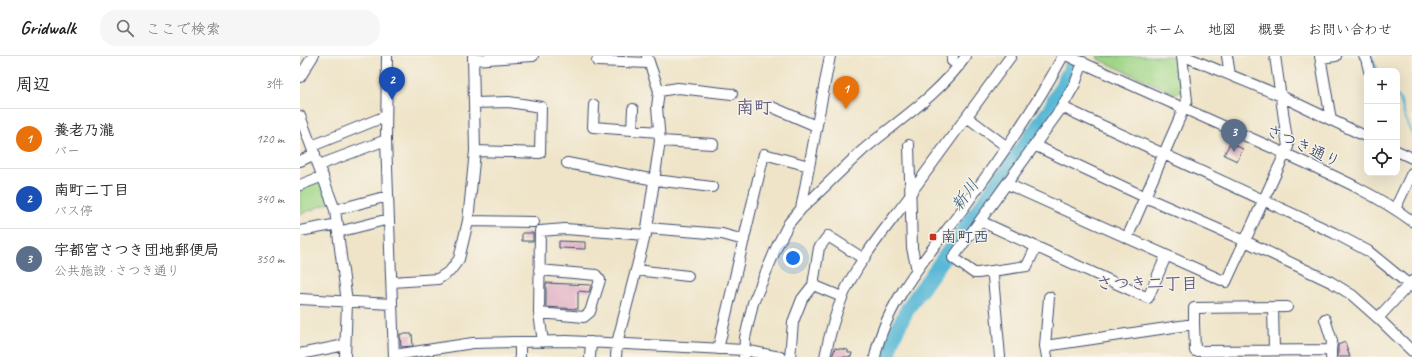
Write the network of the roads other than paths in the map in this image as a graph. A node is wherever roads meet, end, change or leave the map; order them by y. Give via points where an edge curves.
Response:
1 (313, 56) edge
2 (388, 56) edge
3 (533, 56) edge
4 (830, 56) edge
5 (953, 56) edge
6 (966, 56) edge
7 (1010, 56) edge
8 (1183, 56) edge
9 (1227, 56) edge
10 (1275, 56) edge
11 (1336, 56) edge
12 (1364, 56) edge
13 (1320, 57) edge
14 (473, 58) edge
15 (1077, 59) edge
16 (648, 60) edge
17 (597, 61) dead end
18 (960, 66) junction
19 (1368, 68) edge
20 (1230, 75) junction
21 (300, 77) edge
22 (659, 91) junction
23 (732, 94) dead end
24 (1281, 96) junction
25 (474, 103) junction
26 (594, 105) dead end
27 (772, 107) dead end
28 (1062, 107) junction
29 (1184, 108) junction
30 (634, 109) dead end
31 (300, 116) edge
32 (386, 116) junction
33 (967, 117) junction
34 (1331, 120) junction
35 (816, 126) junction
36 (632, 130) junction
37 (659, 136) junction
38 (1364, 136) edge
39 (386, 140) junction
40 (713, 144) dead end
41 (909, 145) dead end
42 (1034, 145) junction
43 (1007, 147) junction
44 (313, 150) junction
45 (474, 151) junction
46 (1400, 152) edge
47 (1164, 154) junction
48 (1286, 154) junction
49 (1412, 158) edge
50 (300, 161) edge
51 (567, 163) dead end
52 (319, 165) junction
53 (809, 166) junction
54 (1412, 173) edge
55 (323, 176) junction
56 (655, 180) junction
57 (300, 184) edge
58 (1007, 184) junction
59 (712, 187) dead end
60 (910, 195) junction
61 (388, 196) junction
62 (1145, 198) junction
63 (1264, 200) junction
64 (801, 209) junction
65 (1396, 209) junction
66 (335, 210) junction
67 (389, 219) junction
68 (468, 221) junction
69 (980, 221) junction
70 (1412, 221) edge
71 (534, 222) dead end
72 (338, 228) junction
73 (300, 230) edge
74 (646, 232) junction
75 (1127, 238) junction
76 (744, 240) junction
77 (1245, 241) junction
78 (1036, 247) junction
79 (1166, 256) junction
80 (864, 259) junction
81 (539, 270) junction
82 (636, 270) junction
83 (917, 270) junction
84 (688, 276) dead end
85 (993, 277) dead end
86 (392, 282) junction
87 (1411, 284) edge
88 (813, 285) junction
89 (842, 297) junction
90 (1049, 297) dead end
91 (300, 299) edge
92 (347, 302) junction
93 (392, 304) junction
94 (1273, 308) junction
95 (1287, 308) dead end
96 (539, 313) junction
97 (1378, 318) junction
98 (1325, 319) dead end
99 (1194, 324) junction
100 (520, 342) junction
101 (543, 342) junction
102 (591, 342) junction
103 (617, 343) junction
104 (345, 345) junction
105 (1045, 346) junction
106 (718, 349) junction
107 (1274, 350) junction
108 (1412, 351) edge
109 (744, 353) edge
110 (1331, 353) edge
111 (300, 354) edge
112 (394, 356) edge
113 (345, 357) edge
114 (520, 357) edge
115 (590, 357) edge
116 (616, 357) edge
117 (780, 357) edge
118 (790, 357) edge
119 (825, 357) edge
120 (875, 357) edge
121 (1000, 357) edge
122 (1047, 357) edge

1 - 21 street
2 - 32 street
3 - 14 street
4 - 35 street
5 - 18 street via 952,61
6 - 18 street
7 - 33 street
8 - 20 street
8 - 29 street via 1187,101
9 - 20 street
10 - 24 street
11 - 13 street
12 - 19 street
13 - 34 street
14 - 25 street
15 - 28 street via 1075,84
15 - 29 street, さつき通り
15 - 43 street via 1045,90
16 - 17 street
16 - 22 street
18 - 64 street via 934,93 863,150
20 - 24 street
22 - 23 street via 678,88
22 - 37 street
24 - 34 street
24 - 48 street via 1288,147
25 - 45 street
25 - 45 street via 509,102 541,107 540,153
26 - 36 street via 593,126
27 - 35 street
28 - 42 street
28 - 47 street
29 - 47 street
29 - 48 street, さつき通り
30 - 36 street
31 - 44 street
32 - 39 street
32 - 44 street
33 - 43 street
33 - 60 street
34 - 38 street
35 - 53 street
36 - 37 street
37 - 40 street
37 - 56 street
39 - 52 street
39 - 61 street
41 - 60 street
42 - 58 street
42 - 62 street
43 - 83 street
44 - 50 street
44 - 52 street
45 - 68 street
46 - 49 street
47 - 62 street
47 - 63 street
48 - 63 street
48 - 65 street, さつき通り
51 - 56 street
52 - 55 street
53 - 64 street
53 - 76 street via 764,154
54 - 65 street
55 - 57 street
55 - 66 street
56 - 59 street
56 - 74 street
58 - 69 street
58 - 75 street
60 - 80 street
60 - 83 street via 912,248
61 - 66 street
61 - 67 street
62 - 75 street
62 - 77 street
63 - 77 street
63 - 87 street via 1368,251
64 - 109 street via 789,223 753,303
65 - 70 street, さつき通り
66 - 72 street
67 - 72 street
67 - 86 street
68 - 71 street
68 - 86 street via 459,259 450,271 438,279
69 - 78 street
69 - 78 street via 953,258 974,273 1026,266
72 - 73 street
72 - 92 street
74 - 76 street via 722,234
74 - 81 street via 565,229 540,231
74 - 82 street
75 - 79 street
76 - 106 street
77 - 79 street via 1226,282
77 - 97 street via 1331,282 1352,295
78 - 79 street via 1148,298
80 - 88 street via 828,236 818,248
80 - 89 street
81 - 96 street
81 - 96 street via 596,275 600,280 590,312 584,317
82 - 84 street
82 - 103 street
83 - 120 street via 892,308 877,344
85 - 121 street
86 - 93 street
87 - 97 street
88 - 89 street
88 - 118 street via 802,299 793,322
89 - 119 street via 831,328
90 - 105 street
91 - 92 street
92 - 93 street
92 - 104 street
93 - 112 street
94 - 95 street
94 - 99 street via 1194,308
94 - 107 street
96 - 101 street
97 - 108 street
98 - 110 street via 1332,341
99 - 105 street
99 - 107 street via 1195,351
100 - 101 street
100 - 112 street via 473,343
100 - 114 street
101 - 102 street
102 - 103 street
102 - 115 street
103 - 106 street
103 - 116 street
104 - 111 street
104 - 113 street
105 - 122 street
106 - 109 street
107 - 110 street
109 - 117 street

